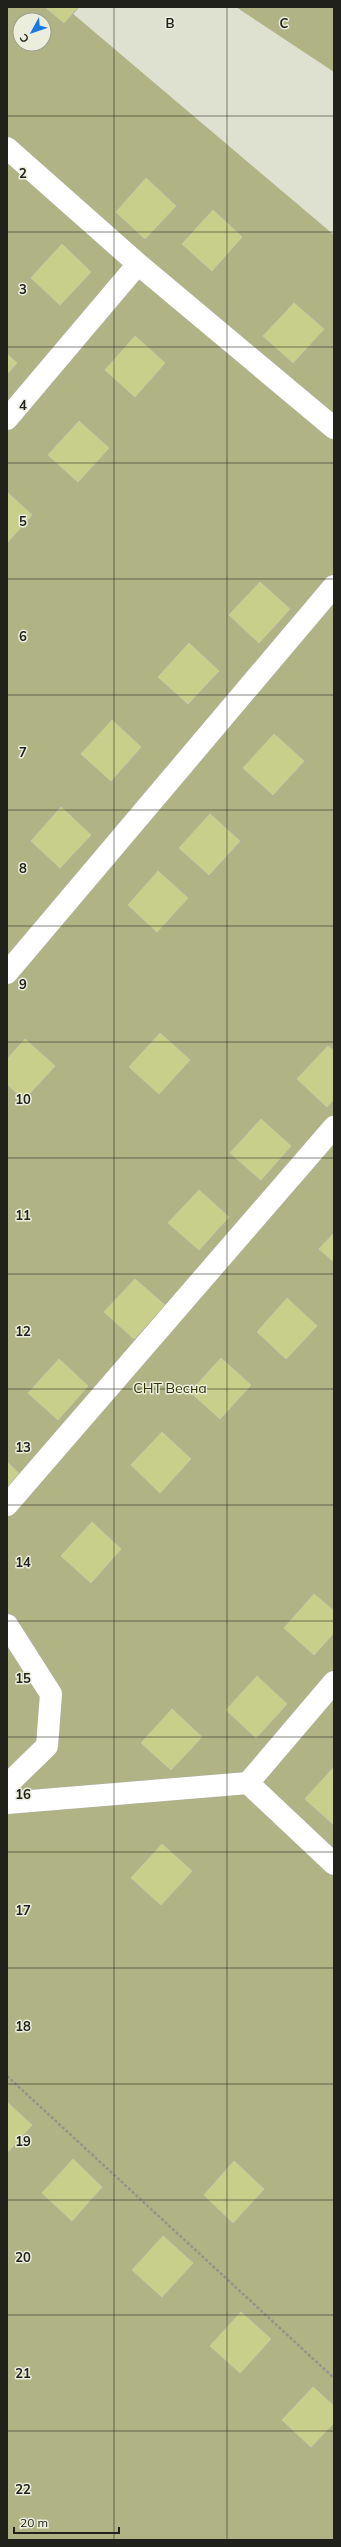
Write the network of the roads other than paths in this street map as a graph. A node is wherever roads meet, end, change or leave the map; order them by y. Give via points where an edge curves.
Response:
1 (7, 148) edge
2 (138, 264) junction
3 (7, 419) edge
4 (334, 428) edge
5 (334, 586) edge
6 (7, 973) edge
7 (334, 1127) edge
8 (7, 1505) edge
9 (7, 1625) edge
10 (334, 1682) edge
11 (248, 1784) junction
12 (7, 1785) edge
13 (7, 1803) edge
14 (334, 1864) edge

1 - 2 street
2 - 3 street
2 - 4 street
5 - 6 street
7 - 8 street
9 - 12 street via 51,1694 47,1746
10 - 11 street
11 - 13 street
11 - 14 street

